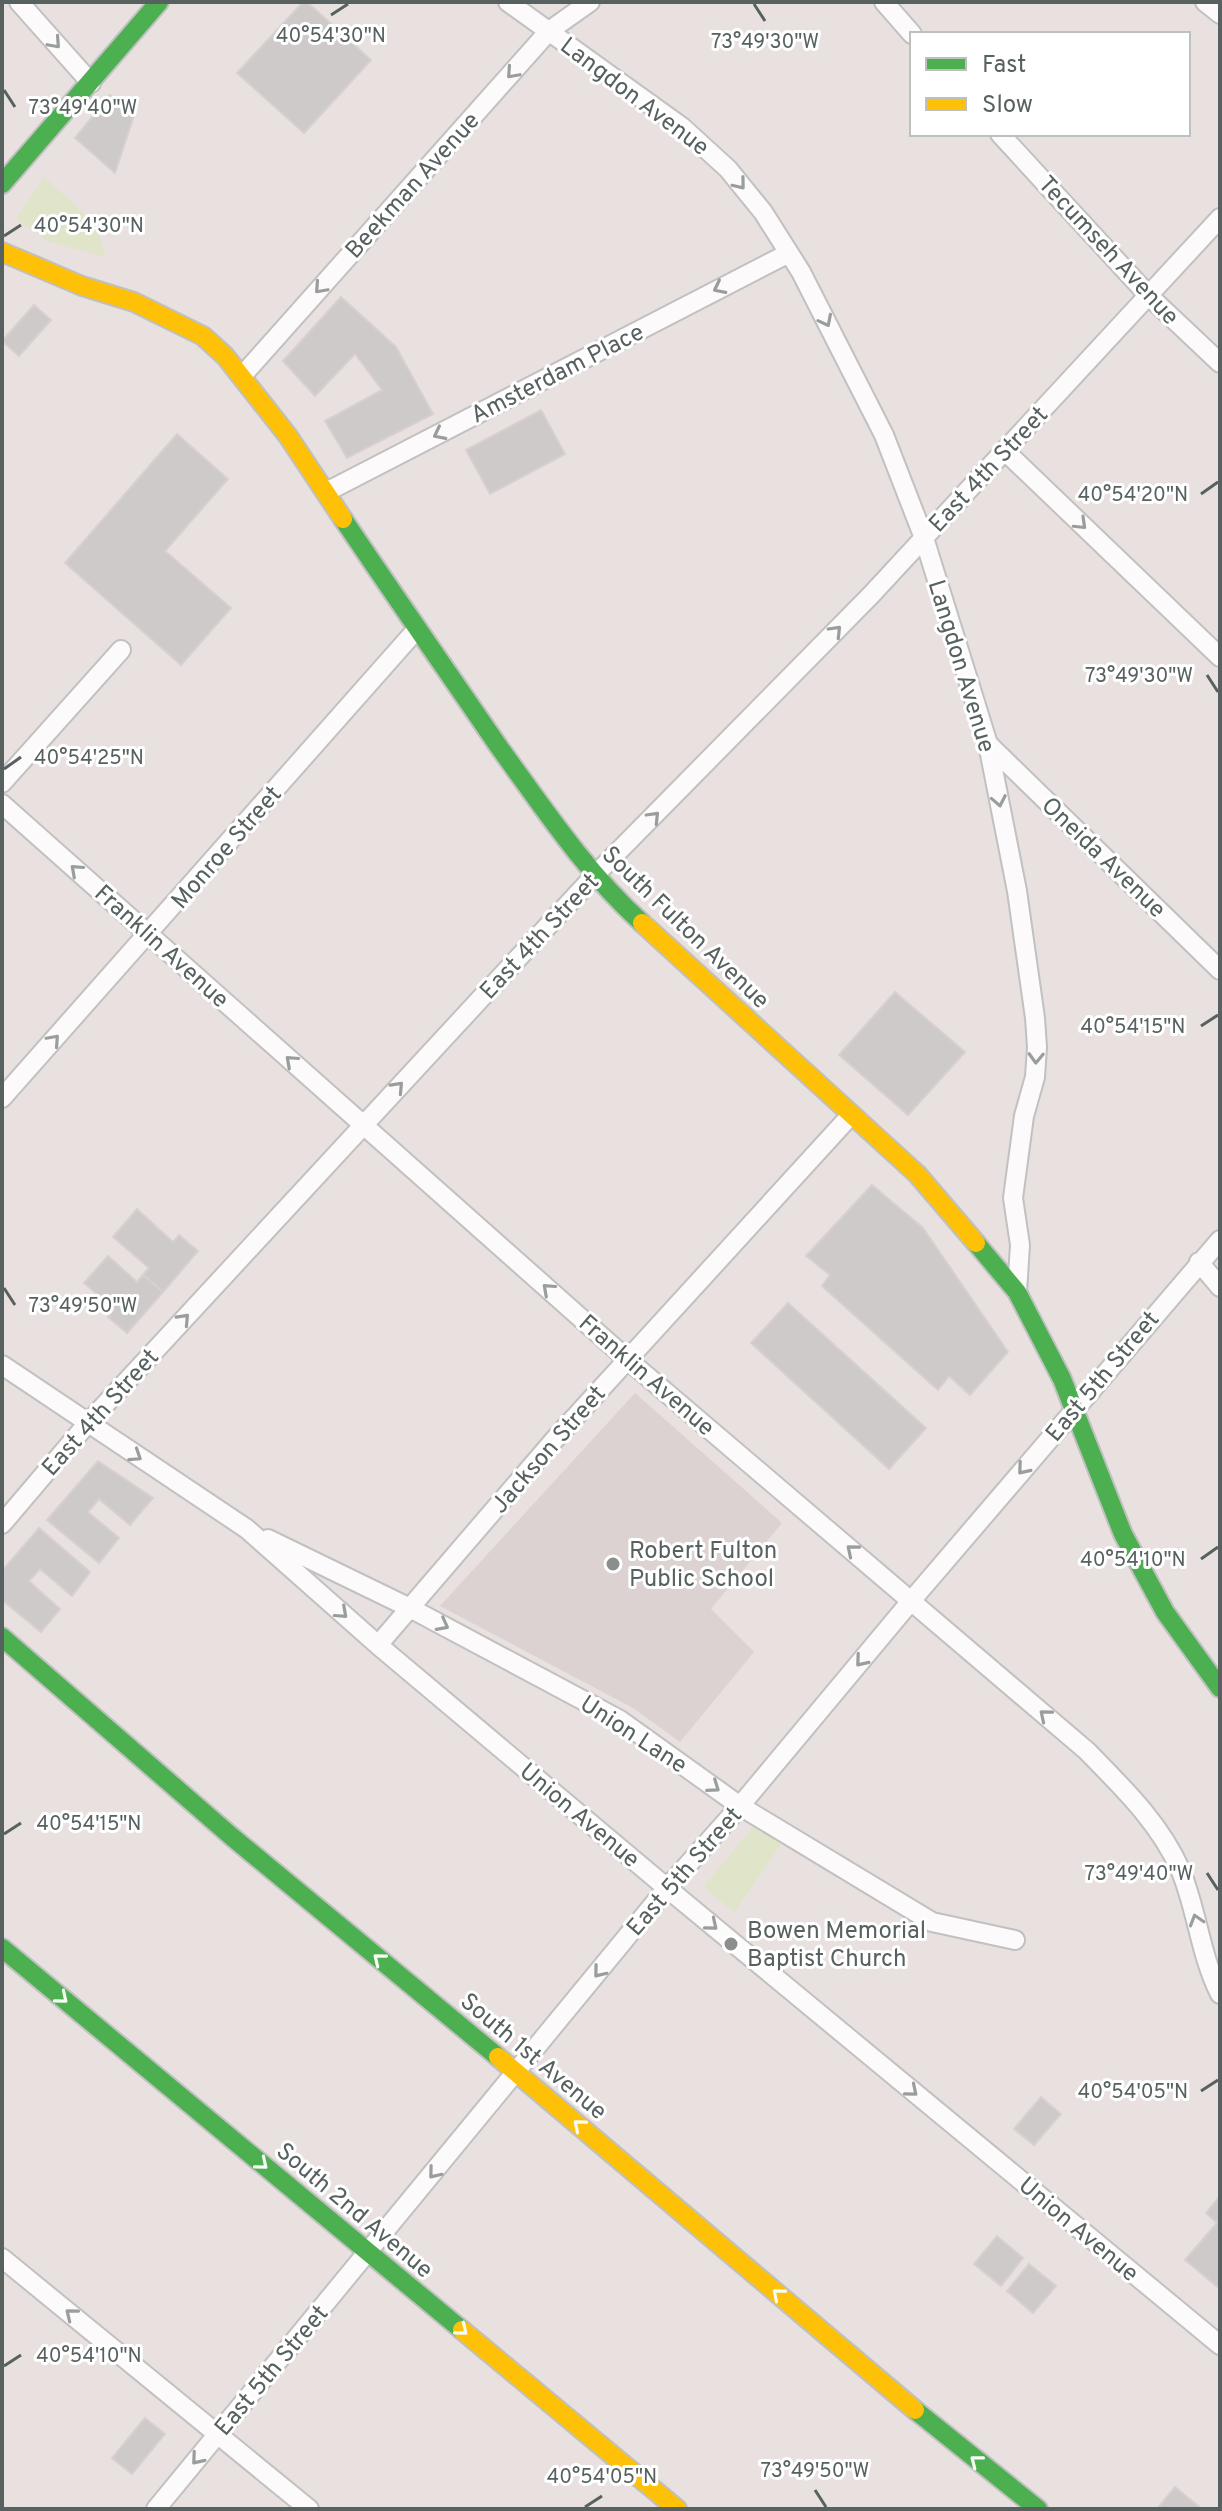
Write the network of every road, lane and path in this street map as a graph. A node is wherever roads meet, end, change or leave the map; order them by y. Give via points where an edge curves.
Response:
1 (19, 2) edge
2 (508, 2) edge
3 (590, 2) edge
4 (884, 2) edge
5 (1205, 2) edge
6 (154, 5) edge
7 (1220, 14) edge
8 (549, 31) junction
9 (910, 32) edge
10 (91, 83) junction
11 (1002, 136) edge
12 (2, 184) edge
13 (1220, 218) edge
14 (2, 252) edge
15 (789, 253) junction
16 (1149, 296) junction
17 (1220, 363) edge
18 (242, 376) junction
19 (1005, 451) junction
20 (325, 490) junction
21 (924, 538) junction
22 (417, 629) junction
23 (121, 650) dead end
24 (1220, 657) edge
25 (988, 744) junction
26 (2, 783) edge
27 (2, 804) edge
28 (595, 875) junction
29 (149, 934) junction
30 (1220, 970) edge
31 (2, 1098) edge
32 (851, 1115) junction
33 (363, 1125) junction
34 (1220, 1240) edge
35 (1199, 1262) junction
36 (1220, 1287) edge
37 (1017, 1292) junction
38 (628, 1360) junction
39 (2, 1365) edge
40 (1073, 1409) junction
41 (87, 1424) junction
42 (2, 1524) edge
43 (247, 1529) junction
44 (911, 1601) junction
45 (410, 1608) junction
46 (2, 1637) edge
47 (378, 1645) junction
48 (1220, 1688) edge
49 (740, 1806) junction
50 (667, 1888) junction
51 (1015, 1940) dead end
52 (2, 1948) edge
53 (1220, 1994) edge
54 (517, 2072) junction
55 (368, 2252) junction
56 (2, 2258) edge
57 (1220, 2345) edge
58 (219, 2434) junction
59 (156, 2509) edge
60 (309, 2509) edge
61 (677, 2509) edge
62 (1038, 2509) edge

1 -> 10 street
2 - 8 street, Langdon Avenue
3 - 8 street, Beekman Avenue
4 - 9 street
5 - 7 street
6 - 10 street
8 -> 15 street, Langdon Avenue via 682,127 728,169
8 -> 18 street, Beekman Avenue
10 - 12 street
11 - 16 street, Tecumseh Avenue
13 - 16 street, East 4th Street
14 - 18 street, South Fulton Avenue via 134,302 203,336
15 -> 20 street, Amsterdam Place
15 -> 21 street, Langdon Avenue via 884,435
16 - 17 street, Tecumseh Avenue
16 - 19 street, East 4th Street
18 - 20 street, South Fulton Avenue
19 - 21 street, East 4th Street
19 -> 24 street
20 - 22 street, South Fulton Avenue
21 - 25 street, Langdon Avenue
28 -> 21 street, East 4th Street
22 - 28 street, South Fulton Avenue
22 - 29 street, Monroe Street
23 - 26 street
25 - 30 street, Oneida Avenue
25 -> 37 street, Langdon Avenue via 1017,891 1037,1047 1013,1198 1020,1245
29 -> 27 street, Franklin Avenue
28 - 32 street, South Fulton Avenue
33 -> 28 street, East 4th Street
31 -> 29 street, Monroe Street
33 -> 29 street, Franklin Avenue
32 - 37 street, South Fulton Avenue via 917,1174
32 - 38 street, Jackson Street
38 -> 33 street, Franklin Avenue
41 -> 33 street, East 4th Street
34 - 35 street, East 5th Street
35 - 36 street
35 - 40 street, East 5th Street
37 - 40 street, South Fulton Avenue
44 -> 38 street, Franklin Avenue
38 - 45 street, Jackson Street
39 - 41 street, Union Avenue
40 -> 44 street, East 5th Street
40 - 48 street, South Fulton Avenue via 1145,1576
41 - 42 street, East 4th Street
41 -> 43 street, Union Avenue
43 - 45 street, Union Lane
43 -> 47 street, Union Avenue
44 -> 49 street, East 5th Street
53 -> 44 street, Franklin Avenue via 1180,1868 1147,1814 1087,1751
45 - 47 street, Jackson Street
45 -> 49 street, Union Lane via 620,1720
54 -> 46 street, South 1st Avenue via 231,1836
47 - 50 street, Union Avenue
49 - 50 street, East 5th Street
49 - 51 street, Union Lane via 932,1922
50 -> 54 street, East 5th Street
50 -> 57 street, Union Avenue
52 -> 55 street, South 2nd Avenue
54 -> 55 street, East 5th Street
62 -> 54 street, South 1st Avenue
55 - 58 street, East 5th Street
55 -> 61 street, South 2nd Avenue
58 -> 56 street
58 -> 59 street, East 5th Street
58 - 60 street

